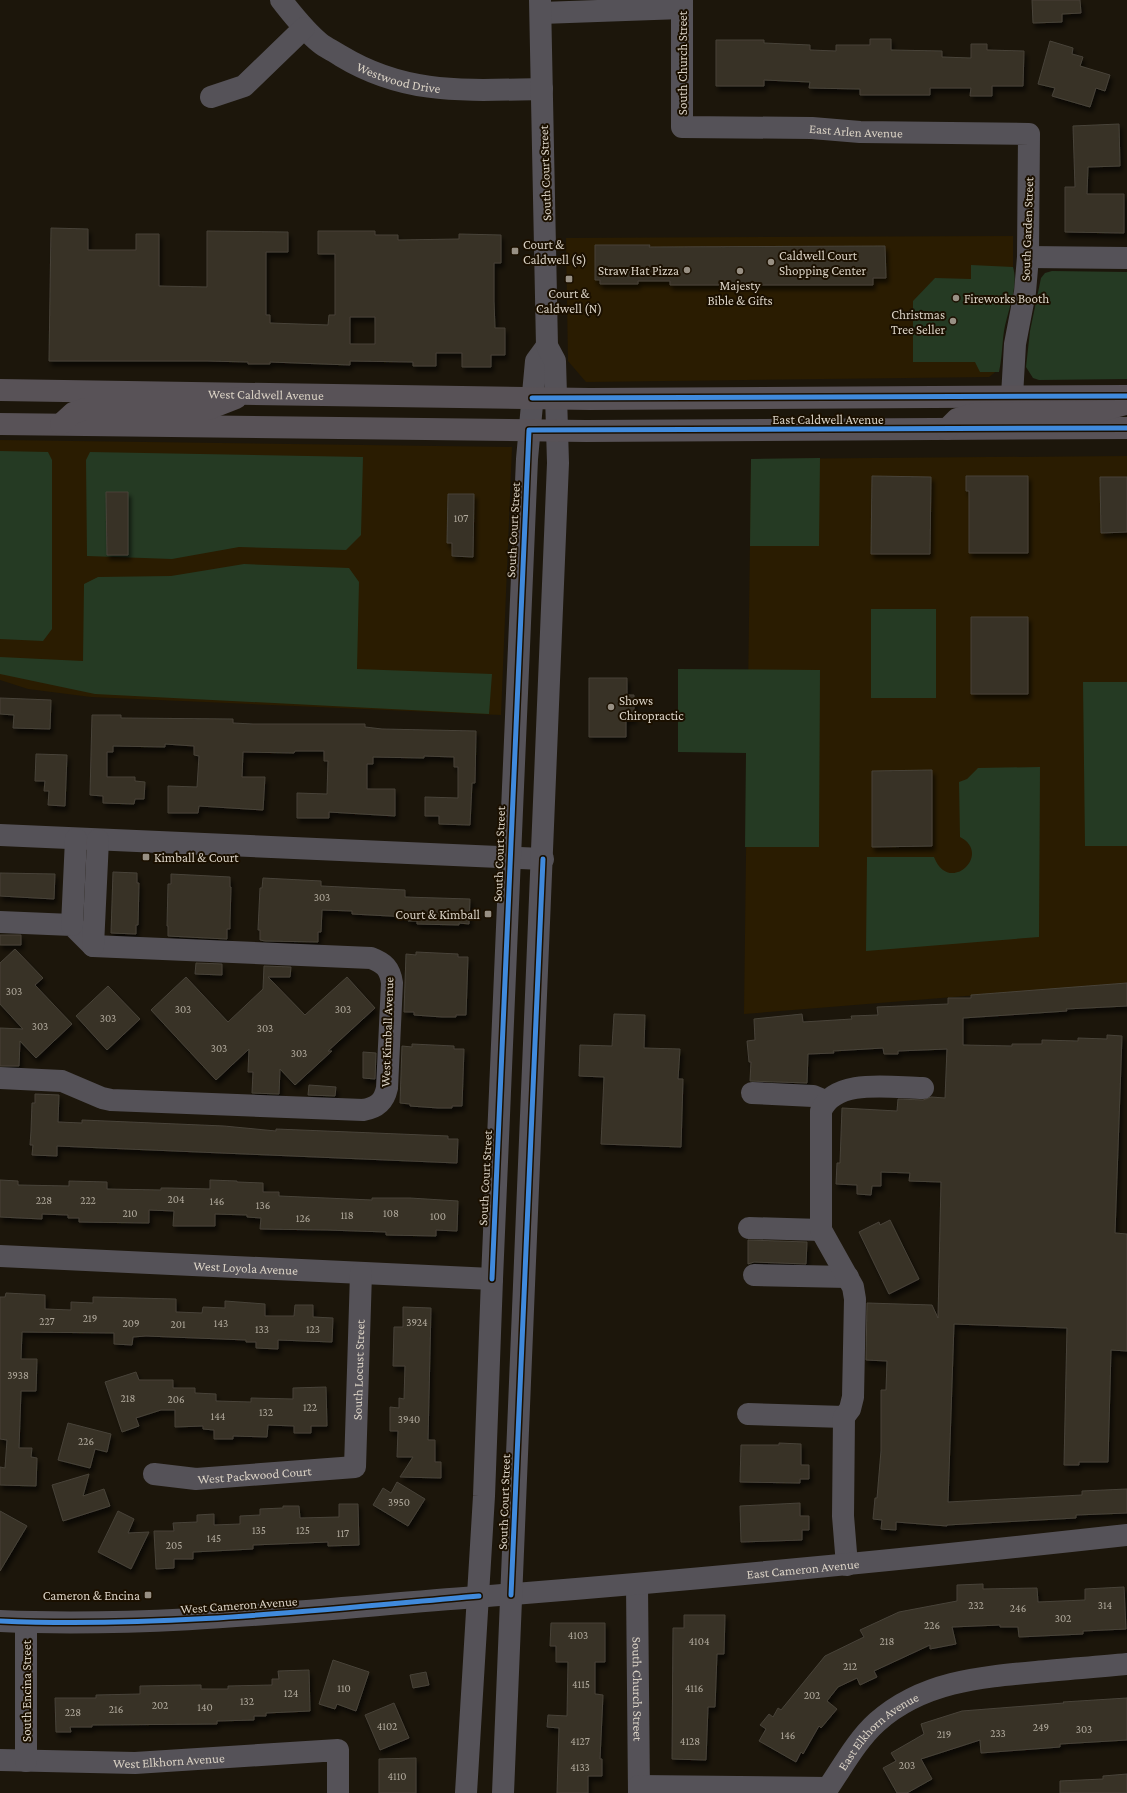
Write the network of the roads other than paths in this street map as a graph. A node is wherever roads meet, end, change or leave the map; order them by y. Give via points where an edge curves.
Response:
1 (281, 0) edge
2 (682, 4) edge
3 (540, 6) edge
4 (304, 28) junction
5 (542, 89) junction
6 (211, 97) dead end
7 (682, 127) joint
8 (1029, 134) joint
9 (1028, 257) junction
10 (1127, 258) edge
11 (547, 346) junction
12 (0, 390) edge
13 (246, 394) junction
14 (1012, 396) junction
15 (1127, 396) edge
16 (532, 398) junction
17 (556, 398) junction
18 (1127, 404) edge
19 (0, 424) edge
20 (61, 424) junction
21 (1127, 428) edge
22 (529, 430) junction
23 (557, 430) junction
24 (946, 430) junction
25 (0, 835) edge
26 (76, 839) junction
27 (98, 840) junction
28 (510, 857) junction
29 (543, 859) junction
30 (0, 922) edge
31 (72, 925) junction
32 (93, 946) junction
33 (0, 1078) edge
34 (923, 1088) dead end
35 (752, 1093) dead end
36 (825, 1101) junction
37 (749, 1228) dead end
38 (821, 1230) junction
39 (0, 1256) edge
40 (361, 1273) junction
41 (754, 1275) dead end
42 (848, 1278) junction
43 (492, 1279) junction
44 (748, 1414) dead end
45 (844, 1417) junction
46 (355, 1467) joint
47 (154, 1474) dead end
48 (1127, 1535) edge
49 (847, 1565) junction
50 (637, 1585) junction
51 (511, 1595) junction
52 (479, 1596) junction
53 (0, 1621) edge
54 (26, 1622) junction
55 (1127, 1664) edge
56 (0, 1760) edge
57 (26, 1761) junction
58 (639, 1790) edge
59 (338, 1793) edge
60 (466, 1793) edge
61 (503, 1793) edge

1 - 4 street, Westwood Drive
2 - 3 street
2 - 7 street, South Church Street
3 - 5 street, South Court Street
4 - 5 street, Westwood Drive via 321,43 350,61 391,80 453,89
4 - 6 street via 244,86
5 - 11 street, South Court Street
7 - 8 street, East Arlen Avenue
8 - 9 street, South Garden Street
9 - 10 street
9 - 14 street, South Garden Street via 1025,292 1015,344
11 - 16 street, South Court Street via 536,362
11 - 17 street, South Court Street via 555,361
12 - 13 main road, West Caldwell Avenue
13 - 16 main road, West Caldwell Avenue
13 - 20 main road via 208,409 85,408 73,413
14 - 15 main road, East Caldwell Avenue
14 - 17 main road, East Caldwell Avenue
16 - 17 main road, East Caldwell Avenue
16 - 22 street, South Court Street
17 - 23 street, South Court Street
18 - 24 main road via 1095,412 974,414 957,419
19 - 20 main road
20 - 22 main road
21 - 24 main road, East Caldwell Avenue
22 - 23 main road, East Caldwell Avenue
22 - 28 street, South Court Street
23 - 24 main road, East Caldwell Avenue
23 - 29 street, South Court Street via 558,463
25 - 26 street
26 - 27 street
26 - 31 street
27 - 28 street
27 - 32 street
28 - 29 street
28 - 43 street, South Court Street
29 - 51 street, South Court Street
30 - 31 street
31 - 32 street
32 - 33 street, West Kimball Avenue via 371,958 380,961 391,974 392,983 385,1097 376,1106 363,1110 119,1100 102,1098 62,1080
34 - 36 street via 866,1087 834,1094
35 - 36 street via 813,1096
36 - 38 street via 822,1111
37 - 38 street
38 - 42 street
39 - 40 street, West Loyola Avenue
40 - 43 street, West Loyola Avenue
40 - 46 street, South Locust Street
41 - 42 street
42 - 45 street via 854,1293 854,1334 852,1397 850,1409
43 - 52 street, South Court Street
44 - 45 street
45 - 49 street via 843,1516
46 - 47 street, West Packwood Court via 196,1479
48 - 49 street, East Cameron Avenue
49 - 50 street, East Cameron Avenue
50 - 51 street, East Cameron Avenue
50 - 58 street, South Church Street
51 - 52 street, East Cameron Avenue
51 - 61 street, South Court Street
52 - 54 street, West Cameron Avenue via 168,1621
52 - 60 street, South Court Street
53 - 54 street, West Cameron Avenue
54 - 57 street, South Encina Street
55 - 58 street, East Elkhorn Avenue via 981,1677 948,1683 908,1701 877,1722 852,1752 828,1788
56 - 57 street, West Elkhorn Avenue
57 - 59 street, West Elkhorn Avenue via 135,1763 338,1750

